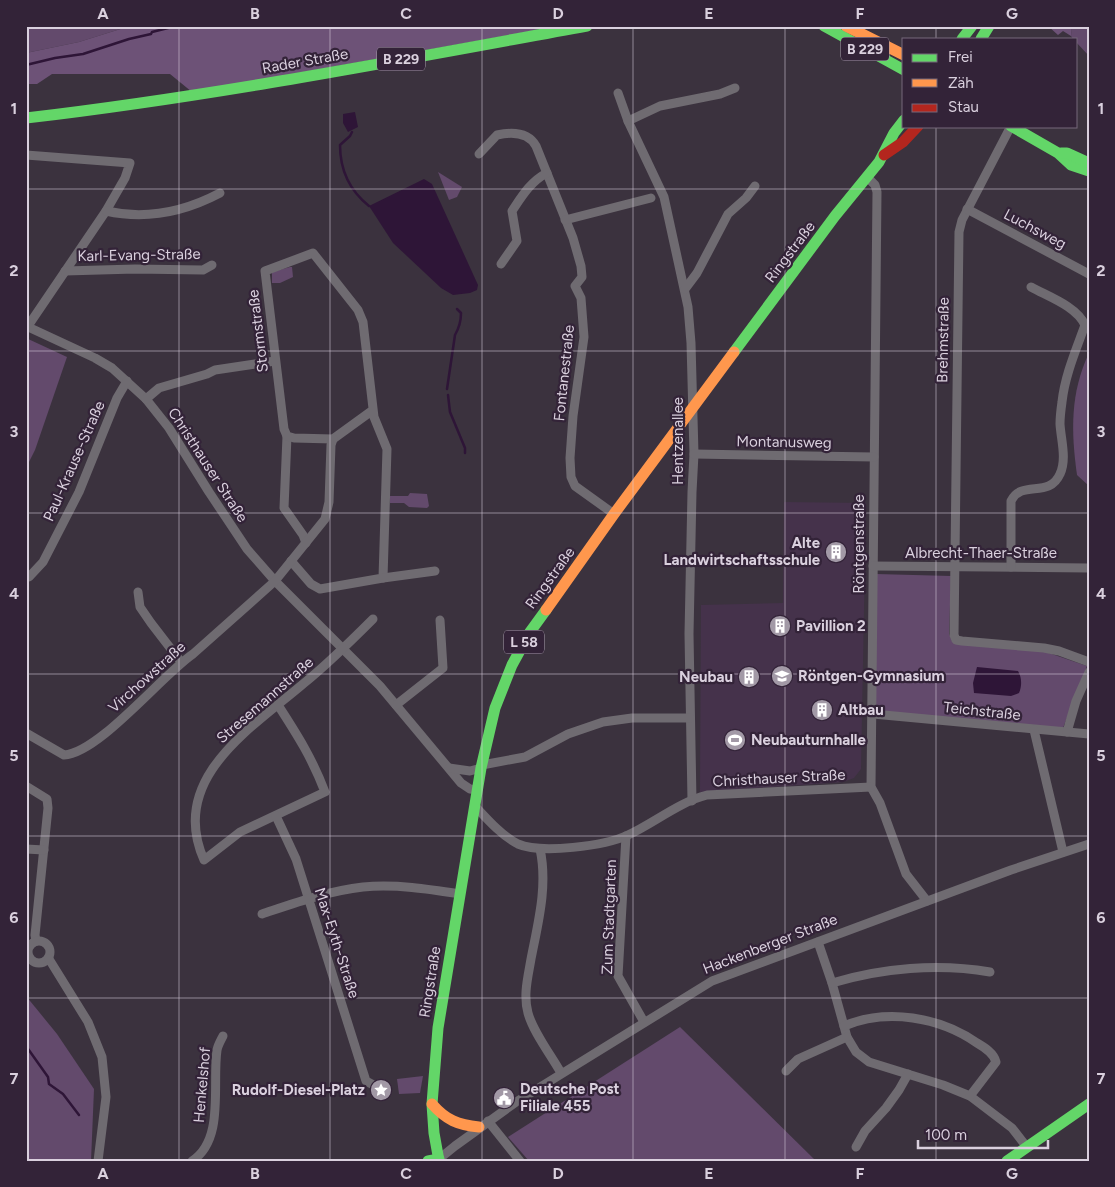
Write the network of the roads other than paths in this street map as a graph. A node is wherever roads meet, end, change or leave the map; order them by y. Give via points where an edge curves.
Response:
1 (587, 26) edge
2 (824, 26) edge
3 (846, 26) edge
4 (972, 26) edge
5 (989, 26) edge
6 (963, 38) edge
7 (982, 38) edge
8 (902, 54) edge
9 (902, 69) edge
10 (735, 88) dead end
11 (618, 93) dead end
12 (26, 118) edge
13 (628, 121) junction
14 (902, 123) edge
15 (916, 128) edge
16 (1010, 128) edge
17 (1014, 128) edge
18 (479, 154) dead end
19 (26, 155) edge
20 (884, 155) junction
21 (1087, 170) edge
22 (547, 172) junction
23 (867, 177) junction
24 (755, 186) dead end
25 (220, 193) dead end
26 (651, 198) dead end
27 (967, 209) junction
28 (106, 211) junction
29 (566, 220) junction
30 (501, 264) dead end
31 (212, 265) dead end
32 (65, 271) junction
33 (1089, 274) edge
34 (1031, 287) dead end
35 (685, 289) junction
36 (27, 326) edge
37 (275, 360) junction
38 (127, 381) junction
39 (146, 398) junction
40 (373, 410) junction
41 (693, 410) junction
42 (287, 436) junction
43 (333, 439) junction
44 (694, 454) junction
45 (874, 457) junction
46 (614, 514) junction
47 (306, 543) junction
48 (290, 561) junction
49 (873, 566) junction
50 (954, 567) junction
51 (1011, 567) junction
52 (1089, 568) edge
53 (435, 570) dead end
54 (29, 577) dead end
55 (383, 578) junction
56 (275, 581) junction
57 (138, 592) dead end
58 (373, 619) dead end
59 (440, 620) dead end
60 (343, 649) junction
61 (181, 662) junction
62 (1089, 662) edge
63 (1089, 672) edge
64 (278, 705) junction
65 (396, 705) junction
66 (873, 714) junction
67 (690, 718) junction
68 (1034, 730) junction
69 (1067, 732) junction
70 (26, 734) edge
71 (1089, 734) edge
72 (481, 767) junction
73 (449, 768) junction
74 (26, 786) edge
75 (871, 787) junction
76 (478, 790) junction
77 (692, 801) junction
78 (476, 806) junction
79 (276, 816) junction
80 (626, 836) junction
81 (1089, 844) edge
82 (26, 848) edge
83 (540, 848) junction
84 (44, 850) junction
85 (1064, 852) junction
86 (460, 894) junction
87 (308, 899) junction
88 (927, 901) junction
89 (262, 914) dead end
90 (36, 941) junction
91 (818, 942) junction
92 (27, 950) edge
93 (49, 959) junction
94 (990, 972) dead end
95 (832, 983) junction
96 (644, 1022) junction
97 (844, 1026) junction
98 (223, 1036) dead end
99 (847, 1037) junction
100 (786, 1071) dead end
101 (561, 1073) junction
102 (908, 1074) junction
103 (379, 1088) dead end
104 (970, 1096) junction
105 (432, 1104) junction
106 (1089, 1104) edge
107 (484, 1124) junction
108 (1026, 1146) junction
109 (856, 1147) dead end
110 (436, 1160) edge
111 (98, 1161) edge
112 (192, 1161) edge
113 (520, 1161) edge
114 (1007, 1161) edge

1 - 12 main road, Rader Straße / B 229 via 222,92
2 - 9 main road, B 229
3 - 8 main road, B 229
4 - 6 main road
5 - 7 main road
10 - 13 street via 660,106
11 - 13 street, Hentzenallee
13 - 35 street, Hentzenallee via 664,197
14 - 20 main road, Ringstraße / L 58
15 - 20 main road, Ringstraße / L 58
16 - 27 street, Brehmstraße
17 - 21 main road via 1058,153 1067,153
18 - 22 street, Fontanestraße via 497,135 525,135 534,142
19 - 28 street, Karl-Evang-Straße via 130,163
20 - 23 main road, Ringstraße / L 58
22 - 29 street, Fontanestraße
22 - 30 street via 527,189 512,211 517,241
23 - 41 main road, Ringstraße / L 58
23 - 45 street, Röntgenstraße via 877,192
24 - 35 street via 728,214
25 - 28 street via 198,205 166,213 124,215
26 - 29 street
27 - 33 street, Luchsweg
27 - 50 street, Brehmstraße via 959,232
28 - 32 street, Karl-Evang-Straße
29 - 46 street, Fontanestraße via 581,266 582,277 575,286 584,317 571,443 571,477 575,486
31 - 32 street, Karl-Evang-Straße via 203,270
32 - 36 street, Karl-Evang-Straße
34 - 51 street via 1073,310 1084,325 1062,402 1061,472 1048,487 1023,490 1016,493 1011,502
35 - 41 street, Hentzenallee
36 - 38 street, Christhauser Straße via 95,358
37 - 39 street via 216,370 158,388
37 - 40 street, Stormstraße via 265,272 313,253 362,319
37 - 42 street, Stormstraße
38 - 39 street, Christhauser Straße
38 - 54 street, Paul-Krause-Straße via 79,492 43,562
39 - 56 street, Christhauser Straße via 247,549
40 - 43 street
40 - 55 street via 387,448
41 - 44 street, Hentzenallee
41 - 46 main road, Ringstraße / L 58
42 - 43 street
42 - 47 street, Stormstraße via 284,508
43 - 47 street via 327,515
44 - 45 street, Montanusweg
44 - 67 street, Hentzenallee via 690,552
45 - 49 street, Röntgenstraße
46 - 72 main road, Ringstraße / L 58 via 530,632 512,665 495,708
47 - 48 street
48 - 55 street via 320,589
48 - 56 street
49 - 50 street, Albrecht-Thaer-Straße
49 - 66 street, Röntgenstraße
50 - 51 street, Albrecht-Thaer-Straße
50 - 62 street, Brehmstraße via 956,640 1044,648
51 - 52 street, Albrecht-Thaer-Straße
53 - 55 street
56 - 60 street, Christhauser Straße
56 - 61 street, Virchowstraße
57 - 61 street via 140,607
58 - 60 street
59 - 65 street via 443,668
60 - 64 street, Stresemannstraße
60 - 65 street, Christhauser Straße
61 - 70 street, Virchowstraße via 163,682 79,752 64,755
63 - 69 street
64 - 79 street via 306,747 325,792
64 - 79 street, Stresemannstraße via 231,744 204,781 195,820 195,834 204,860 240,832
65 - 73 street, Christhauser Straße
66 - 68 street, Teichstraße
66 - 75 street, Röntgenstraße
67 - 72 street via 632,718 603,722 568,734 525,757
67 - 77 street, Hentzenallee
68 - 69 street, Teichstraße
68 - 85 street
69 - 71 street, Teichstraße
72 - 73 street via 470,770
72 - 76 main road, Ringstraße / L 58
73 - 76 street, Christhauser Straße via 461,783
74 - 84 street via 47,800
75 - 77 street, Christhauser Straße via 707,795
75 - 88 street, Röntgenstraße via 906,874
76 - 78 main road, Ringstraße / L 58
77 - 80 street, Christhauser Straße
78 - 83 street, Christhauser Straße via 511,840
78 - 86 main road, Ringstraße / L 58
79 - 87 street, Max-Eyth-Straße via 296,859
80 - 83 street, Christhauser Straße via 594,844
80 - 96 street, Zum Stadtgarten via 618,976
81 - 85 street, Hackenberger Straße
82 - 84 street
83 - 101 street via 542,900 526,1001 532,1023
84 - 90 street
85 - 88 street, Hackenberger Straße
86 - 87 street via 416,887 381,886 347,889
86 - 105 main road, Ringstraße / L 58 via 438,1028
87 - 89 street
87 - 103 street, Max-Eyth-Straße via 366,1081
88 - 91 street, Hackenberger Straße
90 - 92 street
90 - 93 street via 48,944 51,951
91 - 95 street
91 - 96 street, Hackenberger Straße via 712,982
92 - 93 street via 33,962 42,964
93 - 111 street via 91,1027 102,1057 106,1107
94 - 95 street via 908,969
95 - 97 street
96 - 101 street, Hackenberger Straße
97 - 99 street
97 - 104 street via 877,1017 906,1017 942,1024 965,1034 993,1055 996,1062
98 - 112 street, Henkelshof via 218,1049 211,1134 204,1150
99 - 100 street via 798,1059
99 - 102 street via 864,1059
101 - 107 street, Hackenberger Straße
102 - 104 street
102 - 109 street via 900,1090 865,1131
104 - 108 street via 1012,1128
105 - 107 main road via 454,1124
105 - 110 main road, Ringstraße / L 58
106 - 108 main road
107 - 110 street, Hackenberger Straße
107 - 113 street
108 - 114 main road

